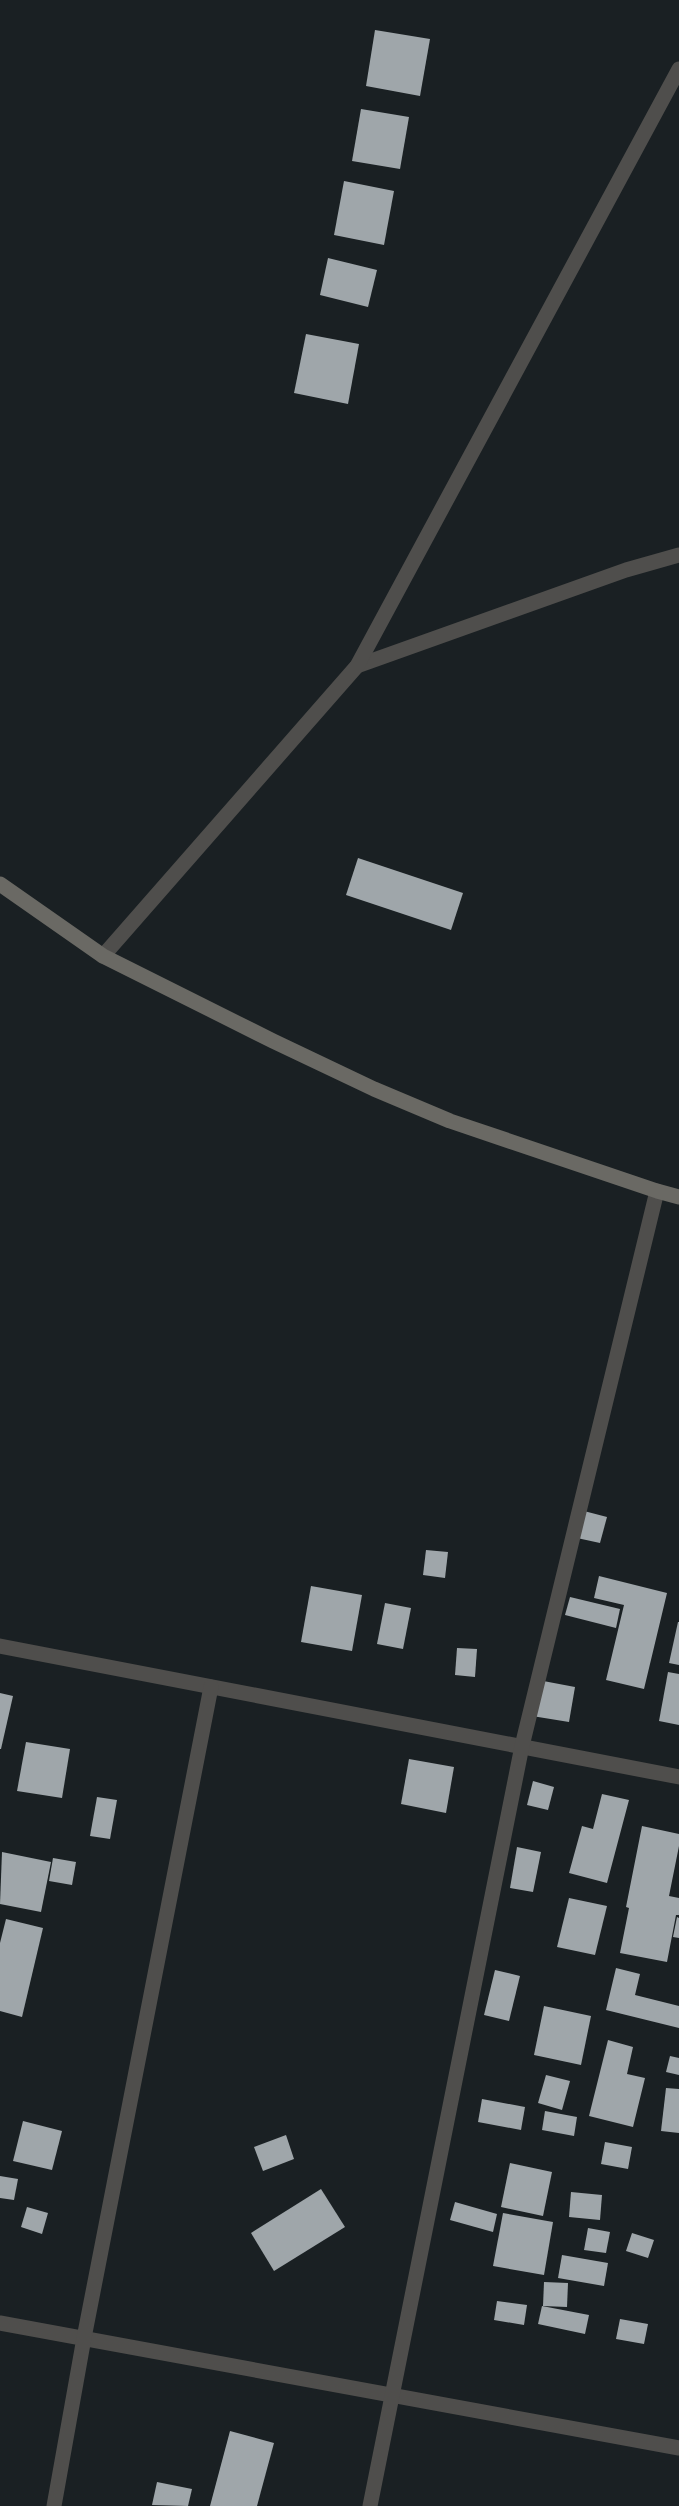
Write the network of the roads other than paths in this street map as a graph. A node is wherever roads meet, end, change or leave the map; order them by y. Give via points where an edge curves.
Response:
1 (679, 69) edge
2 (679, 555) edge
3 (357, 666) junction
4 (0, 884) edge
5 (103, 956) junction
6 (657, 1191) junction
7 (679, 1196) edge
8 (0, 1646) edge
9 (211, 1687) junction
10 (522, 1746) junction
11 (679, 1777) edge
12 (0, 2323) edge
13 (84, 2338) junction
14 (391, 2395) junction
15 (679, 2448) edge
16 (54, 2506) edge
17 (370, 2506) edge

1 - 3 street
2 - 3 street via 626,570
3 - 5 street
4 - 5 main road
5 - 6 main road via 281,1045 450,1121
6 - 7 main road
6 - 10 street
8 - 9 street
9 - 10 street
9 - 13 street
10 - 11 street
10 - 14 street
12 - 13 street
13 - 14 street
13 - 16 street
14 - 15 street
14 - 17 street

